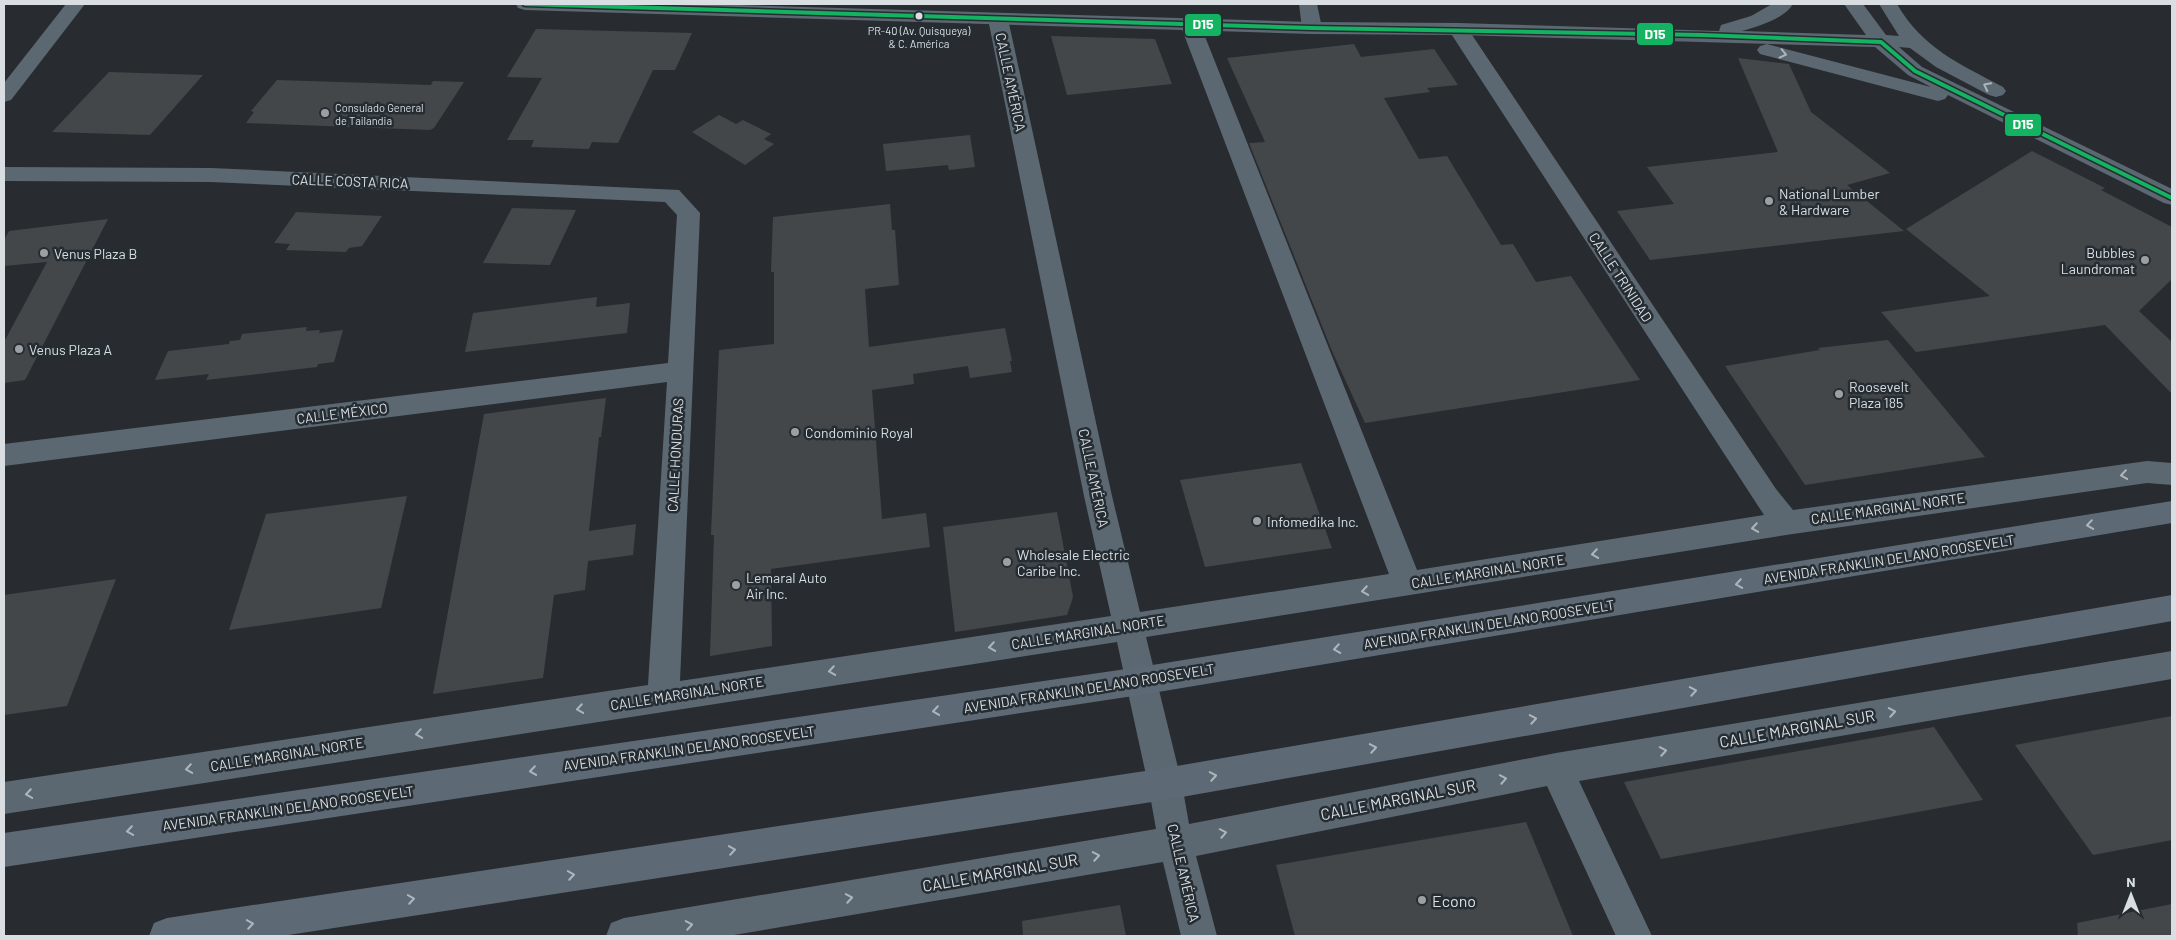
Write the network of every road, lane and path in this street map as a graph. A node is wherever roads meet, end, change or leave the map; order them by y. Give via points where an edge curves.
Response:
1 (76, 4) edge
2 (525, 4) edge
3 (1308, 4) edge
4 (1784, 4) edge
5 (1854, 4) edge
6 (1888, 4) edge
7 (669, 6) edge
8 (998, 18) junction
9 (1190, 24) junction
10 (1312, 28) junction
11 (1458, 29) junction
12 (1702, 35) junction
13 (1881, 42) junction
14 (1915, 42) junction
15 (4, 96) edge
16 (2002, 114) junction
17 (4, 174) edge
18 (2172, 177) edge
19 (2172, 198) edge
20 (689, 213) joint
21 (679, 371) junction
22 (4, 455) edge
23 (2172, 474) edge
24 (2172, 512) edge
25 (1786, 523) junction
26 (1408, 584) junction
27 (2172, 608) edge
28 (1127, 626) junction
29 (2172, 665) edge
30 (1140, 681) junction
31 (662, 697) junction
32 (1556, 768) junction
33 (1165, 784) junction
34 (4, 798) edge
35 (1175, 842) junction
36 (4, 850) edge
37 (167, 936) edge
38 (624, 936) edge
39 (1199, 936) edge
40 (1634, 936) edge

1 - 15 street
2 - 7 street
3 - 10 street
4 - 12 street via 1755,22
5 - 13 street
6 - 14 street
7 - 8 street
8 - 9 street
8 - 28 street, CALLE AMÉRICA
9 - 10 street
9 - 26 street
10 - 11 street
11 - 12 street
11 - 25 street, CALLE TRINIDAD
12 - 13 street
12 -> 16 street via 1875,77
13 - 14 street
13 - 16 street via 1916,71
18 -> 14 street via 1960,72
16 - 19 street
17 - 20 street, CALLE COSTA RICA via 211,175 672,195
20 - 21 street, CALLE HONDURAS
21 - 22 street, CALLE MÉXICO
21 - 31 street, CALLE HONDURAS
23 -> 25 street, CALLE MARGINAL NORTE via 2148,472
24 -> 30 main road, AVENIDA FRANKLIN DELANO ROOSEVELT
25 -> 26 street, CALLE MARGINAL NORTE
26 -> 28 street, CALLE MARGINAL NORTE
33 -> 27 main road
28 - 30 street, CALLE AMÉRICA
28 -> 31 street, CALLE MARGINAL NORTE
32 -> 29 street, CALLE MARGINAL SUR
30 - 33 street, CALLE AMÉRICA
30 -> 36 main road, AVENIDA FRANKLIN DELANO ROOSEVELT
31 -> 34 street, CALLE MARGINAL NORTE
35 -> 32 street, CALLE MARGINAL SUR
32 - 40 street
33 - 35 street, CALLE AMÉRICA
37 -> 33 main road
38 -> 35 street, CALLE MARGINAL SUR
35 - 39 street, CALLE AMÉRICA

